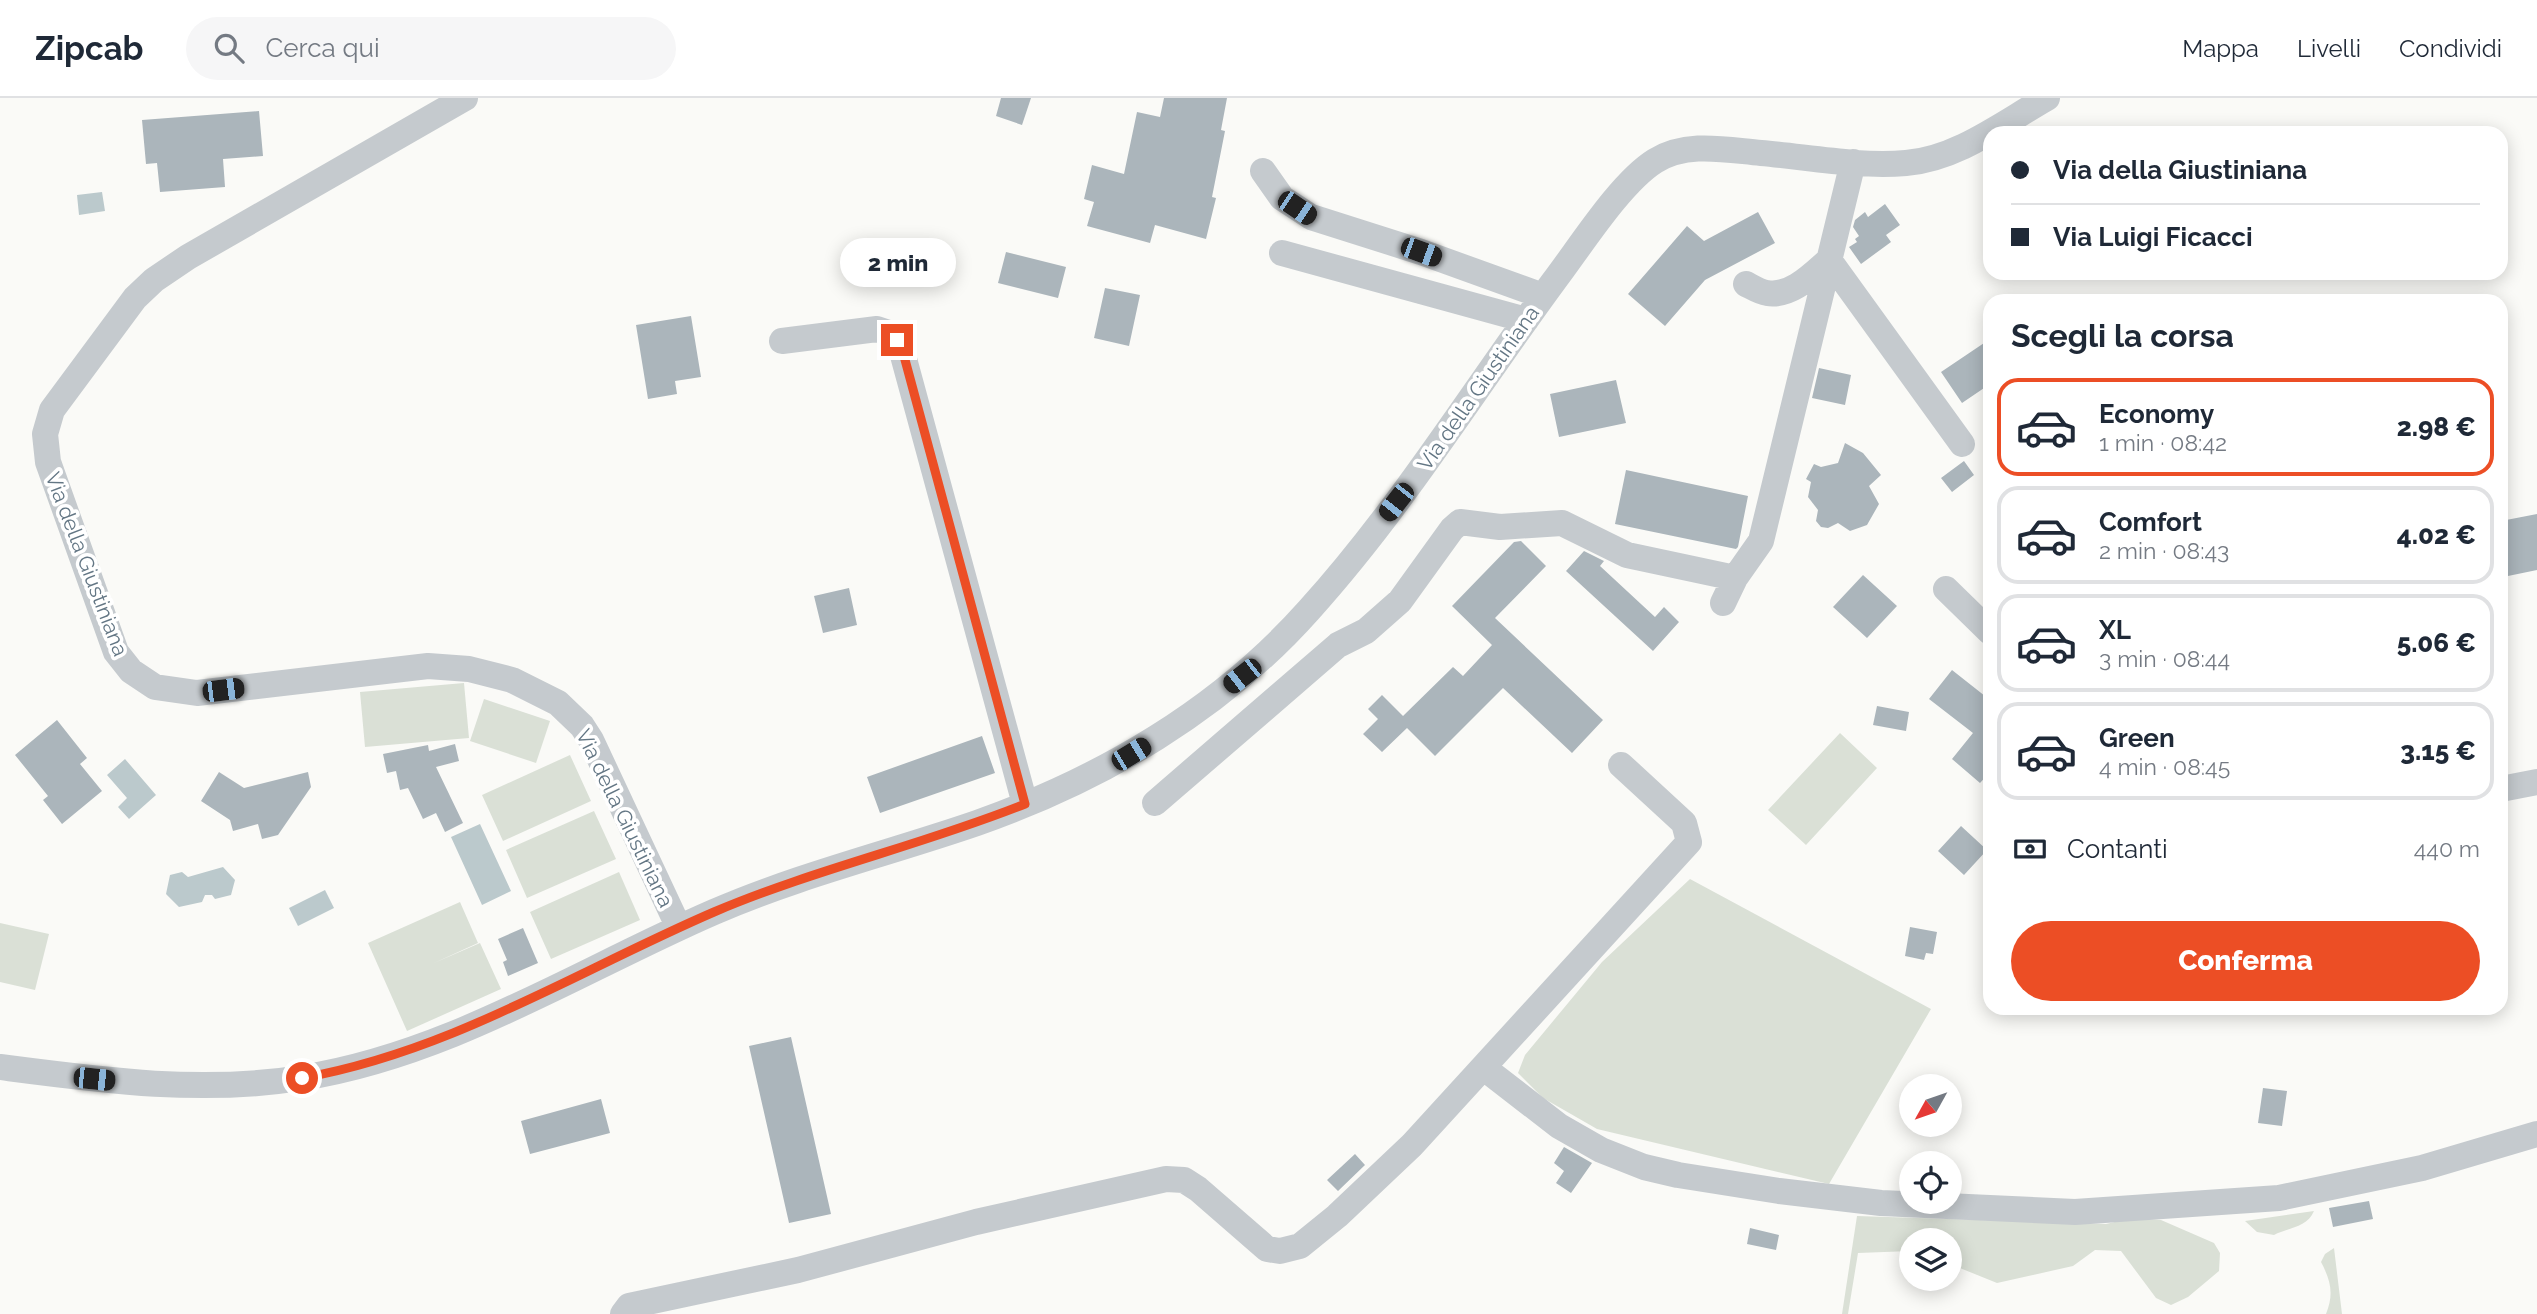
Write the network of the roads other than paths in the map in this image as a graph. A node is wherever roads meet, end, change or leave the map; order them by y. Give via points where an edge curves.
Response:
1 (466, 98) edge
2 (2047, 98) edge
3 (1997, 126) edge
4 (1983, 134) edge
5 (1853, 162) junction
6 (1263, 171) dead end
7 (1282, 253) dead end
8 (1829, 260) junction
9 (1746, 284) dead end
10 (1543, 296) junction
11 (1526, 320) junction
12 (782, 341) dead end
13 (1962, 444) dead end
14 (1735, 578) junction
15 (1946, 589) dead end
16 (1723, 603) dead end
17 (1983, 625) edge
18 (1621, 765) dead end
19 (2537, 782) edge
20 (2508, 788) edge
21 (1155, 803) dead end
22 (1025, 804) junction
23 (679, 928) junction
24 (0, 1067) edge
25 (1483, 1069) junction
26 (2537, 1133) edge
27 (623, 1314) edge

1 - 23 street, Via della Giustiniana via 154,280 135,298 52,410 45,435 48,462 116,652 140,679 155,687 197,693 428,666 469,668 513,680 558,704 582,726
2 - 3 street, Via della Giustiniana
4 - 5 street, Via della Giustiniana via 1934,158 1905,163
5 - 8 street
5 - 10 street, Via della Giustiniana via 1712,148 1664,156 1630,182
6 - 10 street via 1282,198 1311,217
7 - 11 street
8 - 9 street via 1785,292 1765,293
8 - 13 street
8 - 14 street via 1761,541
10 - 11 street, Via della Giustiniana
11 - 22 street, Via della Giustiniana via 1396,502 1321,597 1276,644 1215,697 1147,744
12 - 22 street via 877,329 892,334 901,348
14 - 16 street
14 - 21 street via 1627,555 1562,523 1500,527 1460,522 1400,601 1366,631 1338,645
15 - 17 street
18 - 25 street via 1684,823 1689,842
19 - 20 street
22 - 23 street, Via della Giustiniana via 752,897
23 - 24 street, Via della Giustiniana via 460,1031 392,1056 318,1075 181,1086
25 - 26 street via 1559,1126 1644,1167 1881,1203 2075,1212 2279,1198 2422,1168
25 - 27 street via 1337,1216 1300,1245 1280,1251 1266,1249 1191,1184 1166,1179 976,1222 798,1270 629,1306

